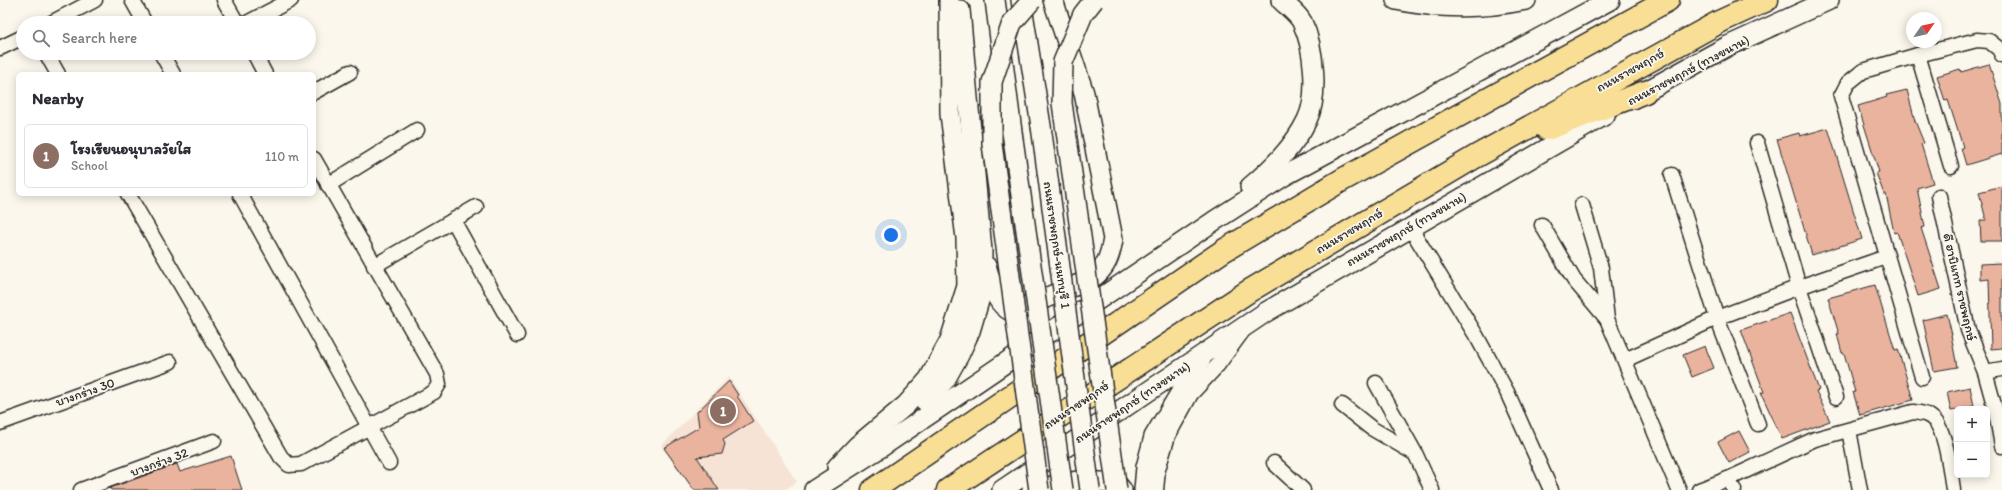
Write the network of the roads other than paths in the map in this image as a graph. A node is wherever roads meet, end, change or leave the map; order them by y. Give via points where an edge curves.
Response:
1 (95, 0) edge
2 (132, 0) edge
3 (224, 0) edge
4 (291, 0) edge
5 (949, 0) edge
6 (959, 0) edge
7 (995, 0) edge
8 (1021, 0) edge
9 (1032, 0) edge
10 (1053, 0) edge
11 (1094, 0) edge
12 (1282, 0) edge
13 (1396, 0) edge
14 (1526, 0) edge
15 (1610, 0) edge
16 (1668, 0) edge
17 (1767, 0) edge
18 (1829, 0) edge
19 (64, 16) edge
20 (141, 16) edge
21 (233, 16) edge
22 (261, 16) edge
23 (16, 40) edge
24 (0, 48) edge
25 (1918, 55) junction
26 (2002, 55) edge
27 (50, 60) edge
28 (165, 60) edge
29 (258, 60) edge
30 (57, 72) edge
31 (172, 72) edge
32 (265, 72) edge
33 (350, 72) dead end
34 (316, 91) edge
35 (1645, 92) junction
36 (417, 130) dead end
37 (1757, 143) dead end
38 (1475, 157) junction
39 (316, 163) edge
40 (1951, 166) dead end
41 (1672, 175) dead end
42 (328, 185) junction
43 (129, 196) edge
44 (241, 196) edge
45 (1940, 196) dead end
46 (1582, 206) dead end
47 (476, 207) dead end
48 (453, 220) junction
49 (1214, 221) junction
50 (1542, 225) dead end
51 (1410, 227) junction
52 (982, 251) junction
53 (1886, 257) junction
54 (374, 266) junction
55 (1799, 287) junction
56 (1717, 318) junction
57 (1607, 319) junction
58 (1248, 323) junction
59 (517, 335) dead end
60 (1205, 352) junction
61 (1625, 360) junction
62 (170, 362) dead end
63 (2002, 369) edge
64 (1985, 372) junction
65 (1922, 377) dead end
66 (1376, 383) dead end
67 (1836, 396) dead end
68 (1342, 405) dead end
69 (0, 423) edge
70 (1758, 424) dead end
71 (369, 426) junction
72 (1849, 430) junction
73 (214, 441) dead end
74 (883, 446) junction
75 (2002, 446) edge
76 (1415, 453) junction
77 (390, 463) dead end
78 (1274, 463) dead end
79 (1731, 484) edge
80 (1429, 489) edge
81 (81, 490) edge
82 (815, 490) edge
83 (873, 490) edge
84 (948, 490) edge
85 (1002, 490) edge
86 (1032, 490) edge
87 (1039, 490) edge
88 (1063, 490) edge
89 (1090, 490) edge
90 (1117, 490) edge
91 (1122, 490) edge
92 (1144, 490) edge
93 (1156, 490) edge
94 (1303, 490) edge
95 (1551, 490) edge
96 (1679, 490) edge
97 (1699, 490) edge
98 (1860, 490) edge
99 (1953, 490) edge

1 - 19 street
2 - 20 street
3 - 21 street
4 - 22 street
5 - 82 main road via 950,114 966,238 967,286 950,340 929,379 906,405 857,446
6 - 52 main road
7 - 88 main road, bridge
8 - 89 main road, ถนนราชพฤกษ์-นนทบุรี 1, bridge via 1041,126
9 - 87 main road, bridge via 1012,23 992,82 992,144
10 - 52 main road via 1084,93 1113,239 1110,254 1106,265 1091,279 1012,312 1004,308 997,298
11 - 90 main road, bridge via 1083,14 1063,62 1062,103
12 - 49 main road via 1302,21 1312,52 1314,88 1307,120 1279,161
13 - 14 main road via 1444,7 1500,5
15 - 49 main road via 1321,155
16 - 83 main road via 1342,180 1223,251
17 - 38 main road, ถนนราชพฤกษ์ via 1721,21
18 - 35 main road, ถนนราชพฤกษ์ (ทางขนาน) via 1728,46
23 - 24 street
25 - 26 street via 1977,40 1989,41
25 - 40 street
25 - 53 street via 1863,71 1848,84 1841,96
27 - 30 street
28 - 31 street
29 - 32 street
33 - 34 street
35 - 38 main road
35 - 51 main road, ถนนราชพฤกษ์ (ทางขนาน)
36 - 42 street
37 - 55 street
38 - 84 main road, ถนนราชพฤกษ์ via 1249,291
39 - 42 street
41 - 56 street
42 - 54 street
43 - 71 street via 281,457 289,465 301,464
44 - 71 street
45 - 64 street, ดี ฮาบิแทท ราชพฤกษ์ via 1968,330
46 - 57 street via 1601,268
47 - 48 street
48 - 54 street
48 - 59 street
49 - 74 main road
50 - 57 street via 1574,280
51 - 58 main road, ถนนราชพฤกษ์ (ทางขนาน)
51 - 95 street via 1477,337 1507,392
52 - 74 main road via 980,294 970,331 959,355 945,380
53 - 55 street
53 - 65 street
54 - 71 street via 437,374 439,384 434,392
55 - 56 street
55 - 67 street
56 - 61 street
56 - 70 street
57 - 61 street
58 - 60 main road, ถนนราชพฤกษ์ (ทางขนาน)
58 - 93 street via 1217,366 1187,401 1168,436 1158,469
60 - 85 main road, ถนนราชพฤกษ์ (ทางขนาน)
60 - 92 main road via 1154,437 1146,467
61 - 96 street
62 - 69 street, บางกร่าง 30
63 - 64 street
64 - 75 street, ดี ฮาบิแทท ราชพฤกษ์
66 - 76 street
68 - 76 street via 1371,428
71 - 77 street
72 - 79 street via 1815,439 1776,456
72 - 98 street
72 - 99 street via 1913,412 1924,413 1936,422 1943,439
73 - 81 street, บางกร่าง 32
74 - 82 main road
76 - 80 street
78 - 94 street
79 - 97 street
86 - 91 main road via 1082,480 1117,484

